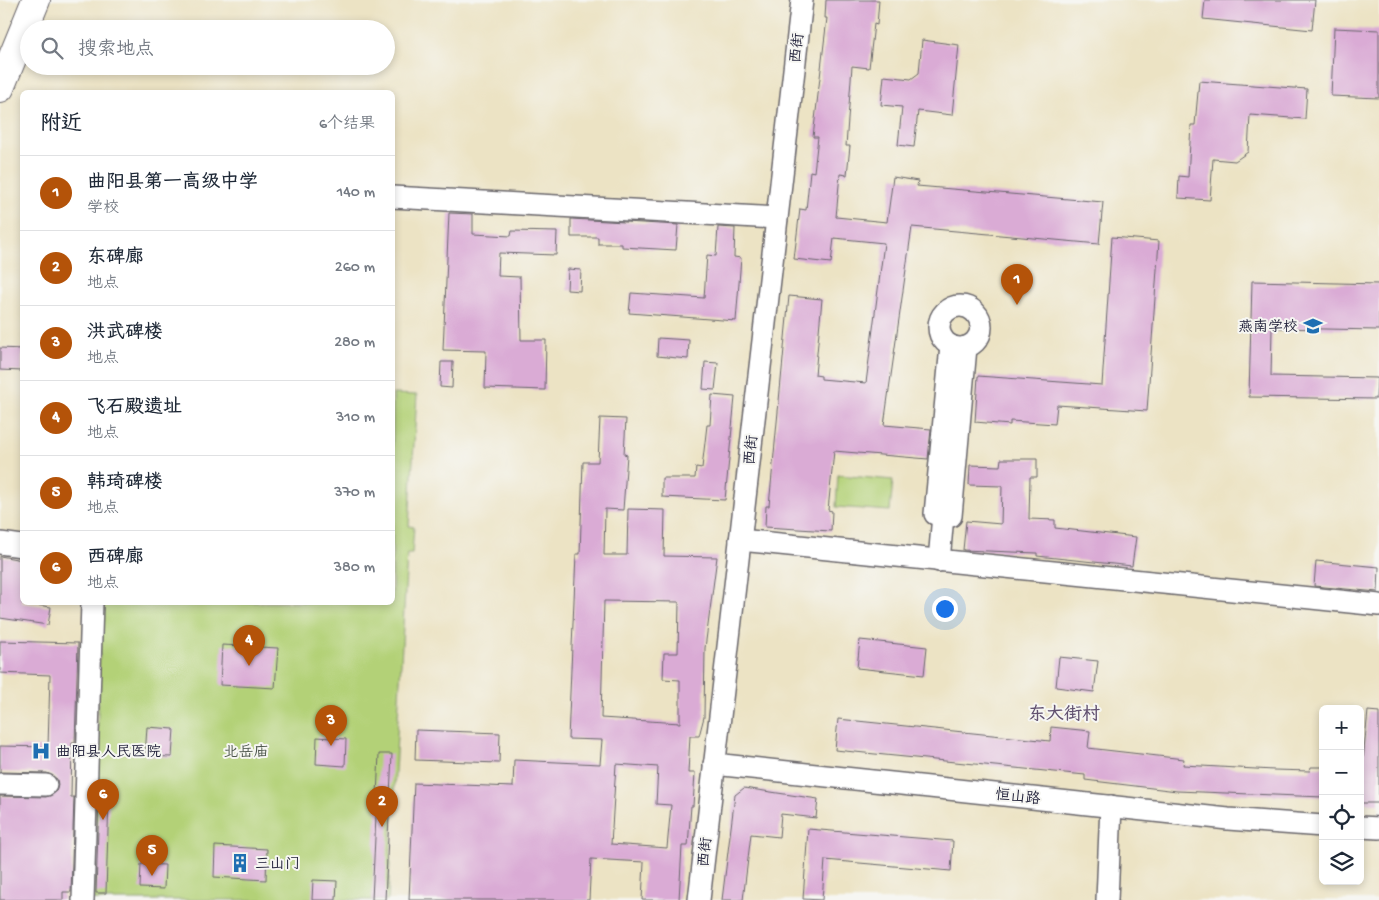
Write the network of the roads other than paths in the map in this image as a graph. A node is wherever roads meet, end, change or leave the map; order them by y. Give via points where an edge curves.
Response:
1 (18, 0) edge
2 (36, 0) edge
3 (802, 0) edge
4 (28, 20) edge
5 (20, 39) edge
6 (0, 44) edge
7 (0, 88) edge
8 (395, 197) edge
9 (776, 218) junction
10 (958, 346) dead end
11 (740, 540) junction
12 (0, 543) edge
13 (20, 546) edge
14 (939, 562) junction
15 (92, 605) edge
16 (1379, 605) edge
17 (714, 764) junction
18 (0, 784) edge
19 (46, 785) dead end
20 (1111, 806) junction
21 (1319, 826) edge
22 (1364, 827) edge
23 (1379, 828) edge
24 (83, 900) edge
25 (699, 900) edge
26 (1107, 900) edge

1 - 6 highway
2 - 4 highway
3 - 9 street, 西街
5 - 7 highway
8 - 9 street
9 - 11 street, 西街
10 - 14 street via 935,514 943,515
11 - 14 street
11 - 17 street, 西街
12 - 13 street
14 - 16 street
15 - 24 street
17 - 20 street, 恒山路
17 - 25 street, 西街
18 - 19 street
20 - 21 street, 恒山路
20 - 26 street
22 - 23 street

